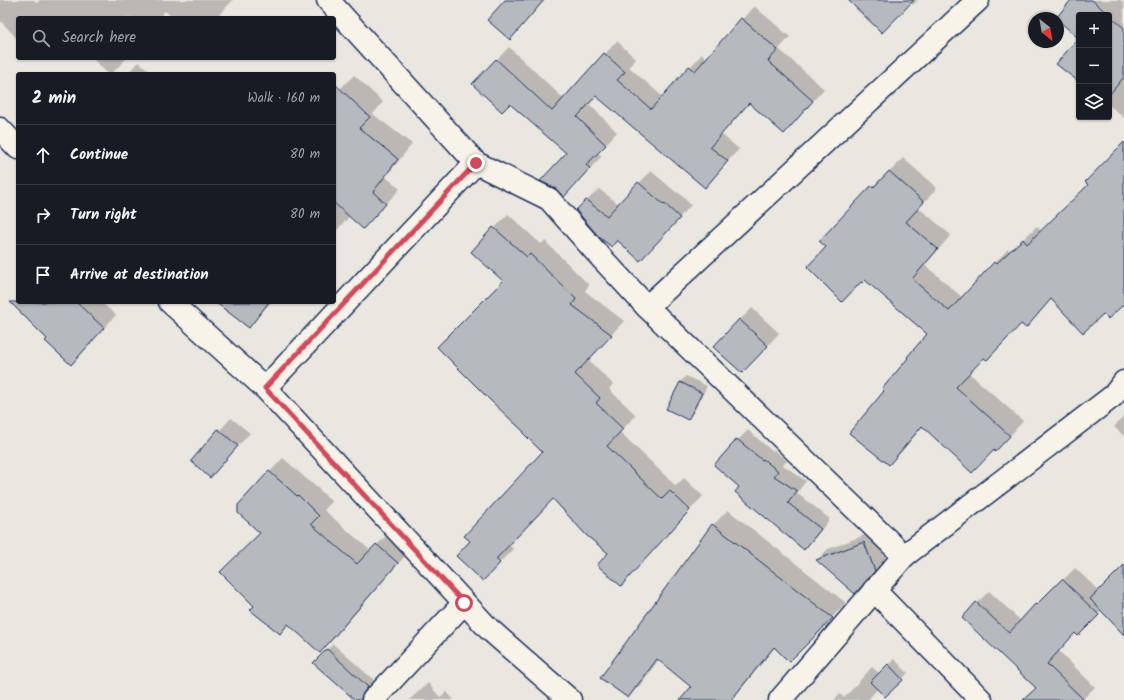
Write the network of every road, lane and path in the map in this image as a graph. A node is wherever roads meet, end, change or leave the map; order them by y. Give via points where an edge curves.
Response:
1 (328, 0) edge
2 (978, 0) edge
3 (0, 129) edge
4 (16, 146) edge
5 (476, 163) junction
6 (172, 304) edge
7 (647, 307) junction
8 (1124, 382) edge
9 (265, 388) junction
10 (904, 556) junction
11 (874, 590) junction
12 (464, 603) junction
13 (373, 700) edge
14 (570, 700) edge
15 (780, 700) edge
16 (981, 700) edge

1 - 5 street
2 - 7 street
3 - 4 street
5 - 7 street via 549,199
5 - 9 street
6 - 9 street
7 - 10 street
8 - 10 street via 1113,396
9 - 12 street
10 - 11 street
11 - 15 street
11 - 16 street
12 - 13 street
12 - 14 street via 489,629

